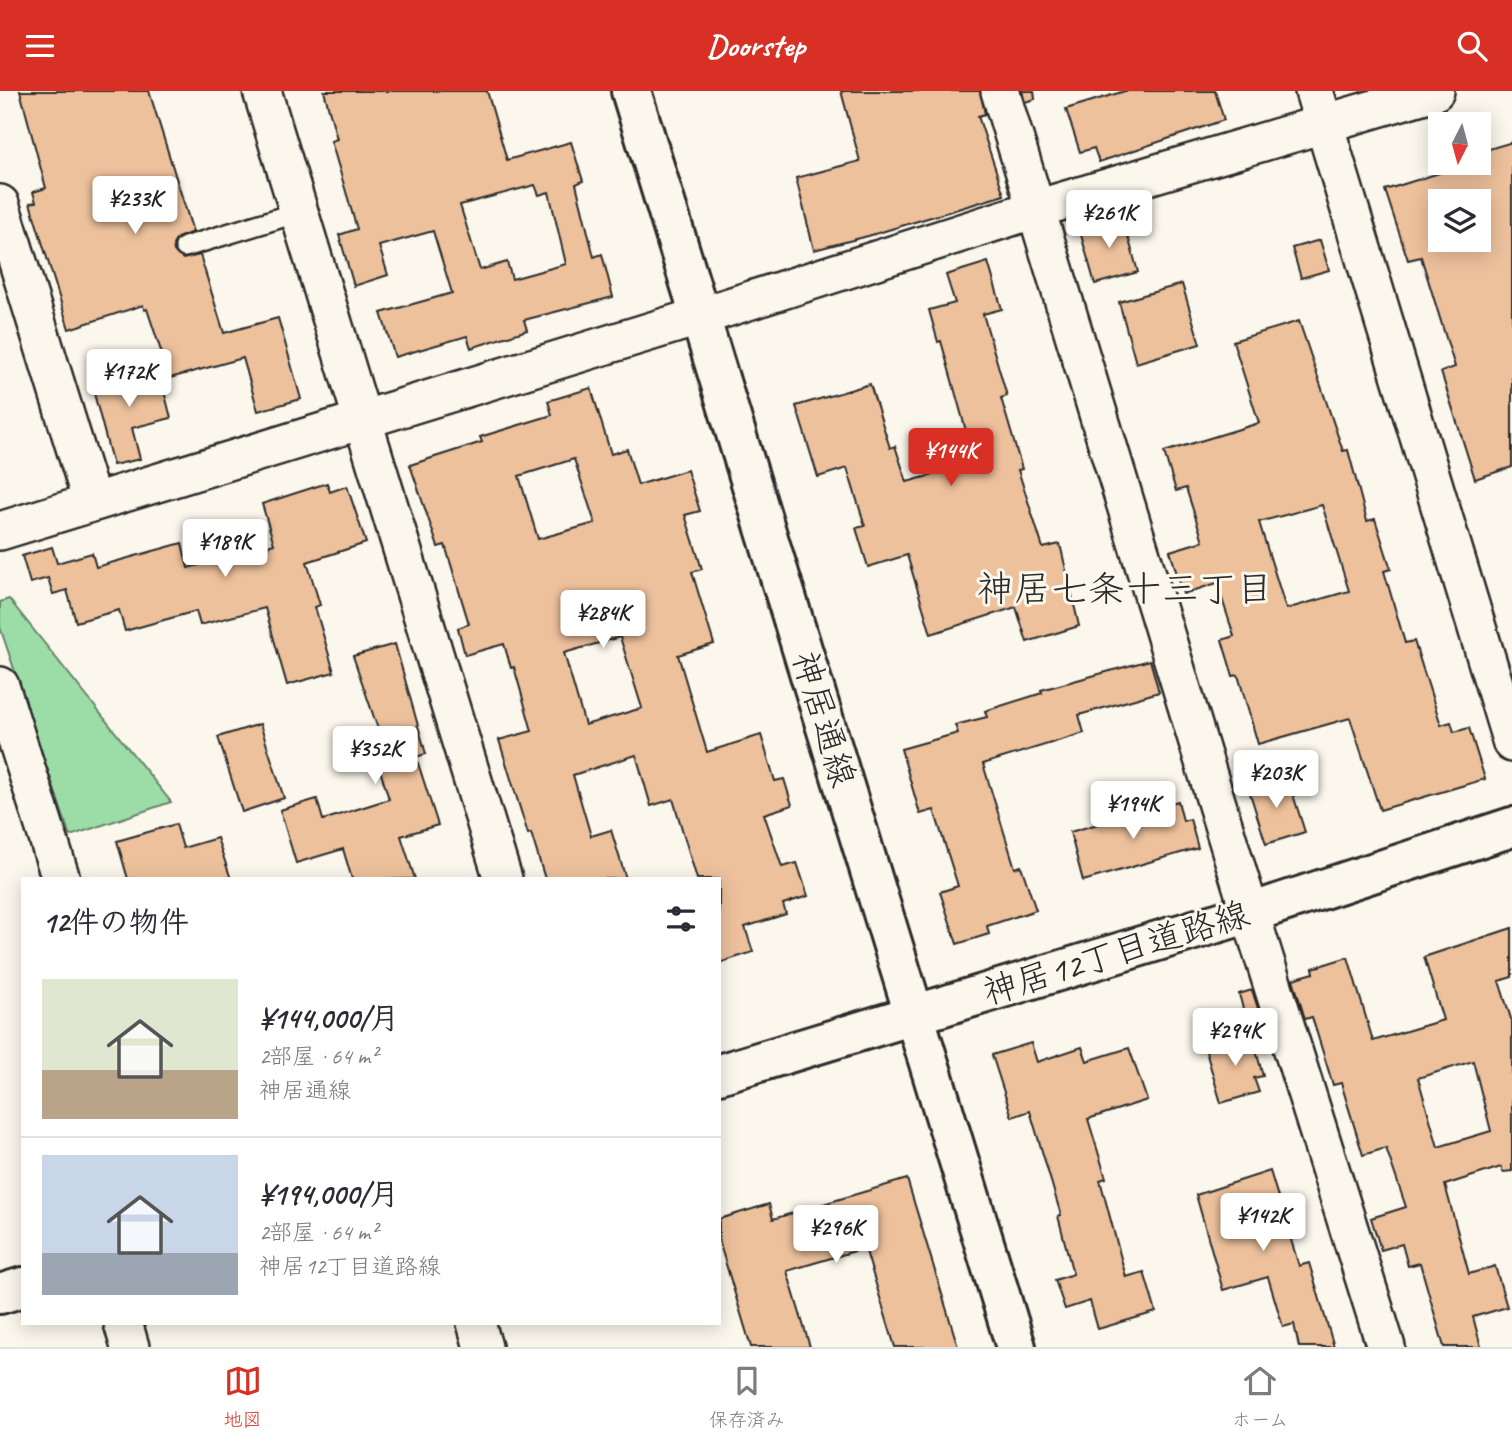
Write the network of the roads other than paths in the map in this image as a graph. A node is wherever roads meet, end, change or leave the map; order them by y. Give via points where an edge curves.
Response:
1 (262, 91) edge
2 (631, 91) edge
3 (1000, 91) edge
4 (1435, 91) edge
5 (1320, 108) edge
6 (0, 204) edge
7 (1036, 209) junction
8 (299, 212) junction
9 (185, 247) dead end
10 (701, 316) junction
11 (362, 420) junction
12 (92, 502) junction
13 (0, 531) edge
14 (0, 686) edge
15 (1512, 743) edge
16 (1512, 827) edge
17 (60, 877) edge
18 (502, 877) edge
19 (1250, 913) junction
20 (916, 1014) junction
21 (721, 1074) edge
22 (21, 1288) edge
23 (0, 1294) edge
24 (124, 1325) edge
25 (477, 1325) edge
26 (130, 1347) edge
27 (483, 1347) edge
28 (1016, 1347) edge
29 (1386, 1347) edge

1 - 8 street
2 - 10 street, 神居通線
3 - 7 street
4 - 5 street
5 - 7 street
5 - 15 street
6 - 12 street
7 - 10 street
7 - 19 street
8 - 9 lane
8 - 11 street
10 - 11 street
10 - 20 street, 神居通線
11 - 12 street
11 - 18 street
12 - 13 street
14 - 17 street
16 - 19 street, 神居12丁目道路線
19 - 20 street, 神居12丁目道路線
19 - 29 street
20 - 21 street, 神居12丁目道路線
20 - 28 street, 神居通線
22 - 23 street
24 - 26 street
25 - 27 street

